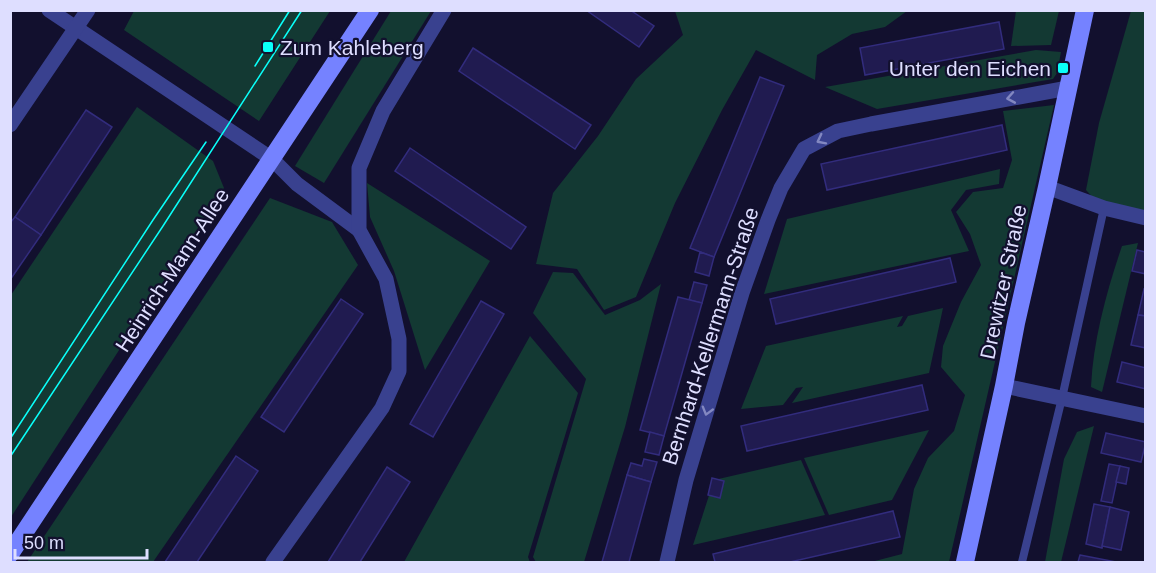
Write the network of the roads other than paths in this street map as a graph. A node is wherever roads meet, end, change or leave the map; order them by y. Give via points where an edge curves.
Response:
1 (49, 10) edge
2 (88, 10) edge
3 (370, 10) edge
4 (444, 10) edge
5 (1085, 10) edge
6 (76, 29) junction
7 (1068, 88) junction
8 (10, 126) edge
9 (272, 159) junction
10 (1047, 187) junction
11 (1104, 208) junction
12 (1146, 218) edge
13 (359, 230) junction
14 (1004, 386) junction
15 (1062, 398) junction
16 (1146, 416) edge
17 (10, 554) edge
18 (273, 562) edge
19 (667, 562) edge
20 (965, 562) edge
21 (1022, 562) edge

1 - 6 street
2 - 6 street
3 - 9 main road, Heinrich-Mann-Allee
4 - 13 street via 383,111 359,168
5 - 7 main road, Drewitzer Straße
6 - 8 street
6 - 9 street
7 - 10 main road, Drewitzer Straße
7 -> 19 street, Bernhard-Kellermann-Straße via 838,131 804,149 781,188 742,293 686,480
9 - 13 street via 297,184
9 - 17 main road, Heinrich-Mann-Allee
10 - 11 street
10 - 14 main road, Drewitzer Straße
11 - 12 street
11 - 15 lane
13 - 18 street via 386,279 399,339 399,371 382,408
14 - 15 street
14 - 20 main road, Drewitzer Straße
15 - 16 street
15 - 21 lane

